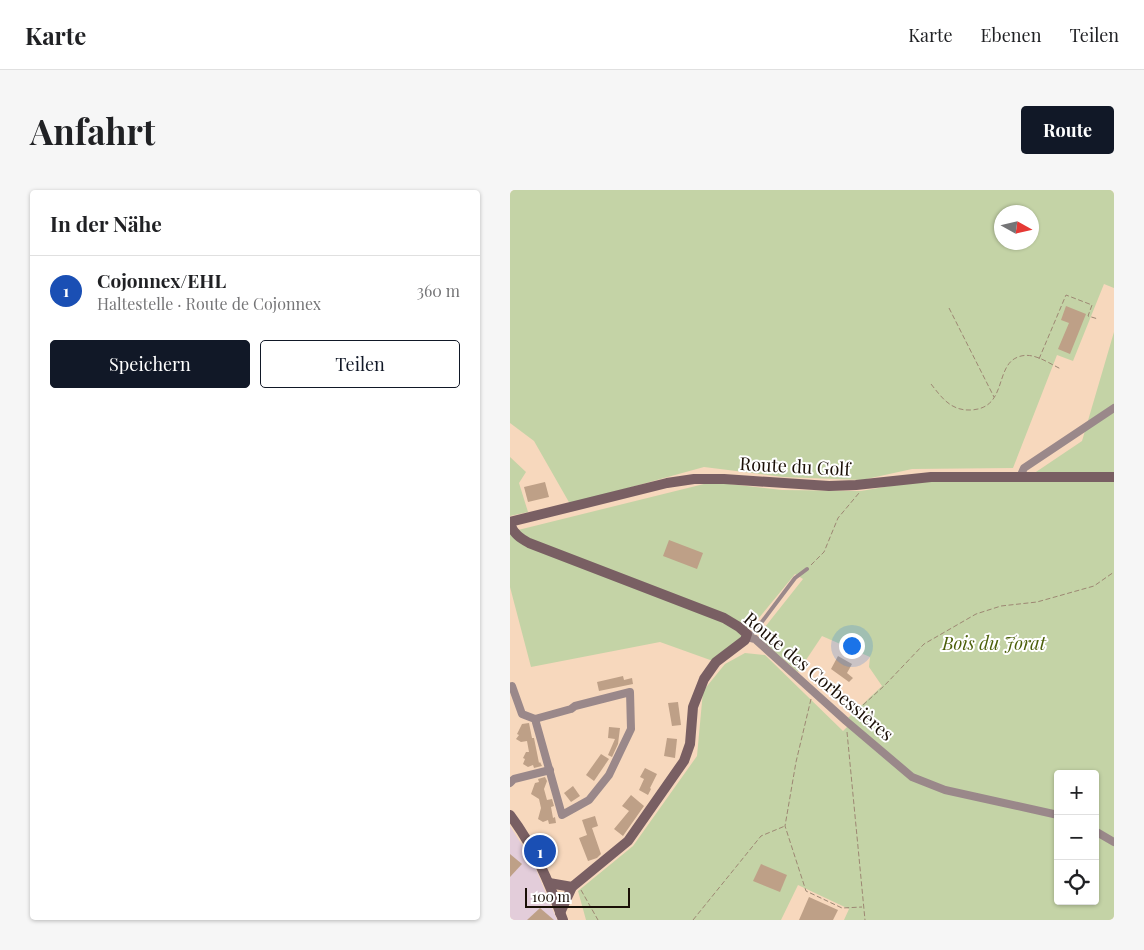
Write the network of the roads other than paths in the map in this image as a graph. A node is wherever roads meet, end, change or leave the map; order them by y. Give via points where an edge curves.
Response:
1 (1114, 408) edge
2 (1020, 477) junction
3 (1114, 477) edge
4 (510, 523) edge
5 (806, 570) road end
6 (747, 637) junction
7 (512, 686) dead end
8 (535, 719) junction
9 (550, 770) junction
10 (510, 781) edge
11 (1054, 814) edge
12 (510, 815) edge
13 (1099, 833) edge
14 (1114, 842) edge
15 (549, 883) junction
16 (574, 885) junction
17 (562, 917) edge

1 - 2 street via 1024,468
2 - 3 street, Route du Golf
2 - 4 street, Route du Golf via 926,477 829,486 724,479 679,480
4 - 6 street, Route des Corbessières via 514,532 529,543 724,618 743,630
5 - 6 lane via 795,578
6 - 11 street, Route des Corbessières via 755,640 912,777 945,790
6 - 16 street via 716,662 704,679 693,707 687,755 640,824 628,841
7 - 8 street via 522,714
8 - 9 street
8 - 9 street via 630,692 630,729 609,775 589,800 562,815
9 - 10 street
12 - 15 street via 529,842
13 - 14 street
15 - 16 street
15 - 17 street
16 - 17 street

